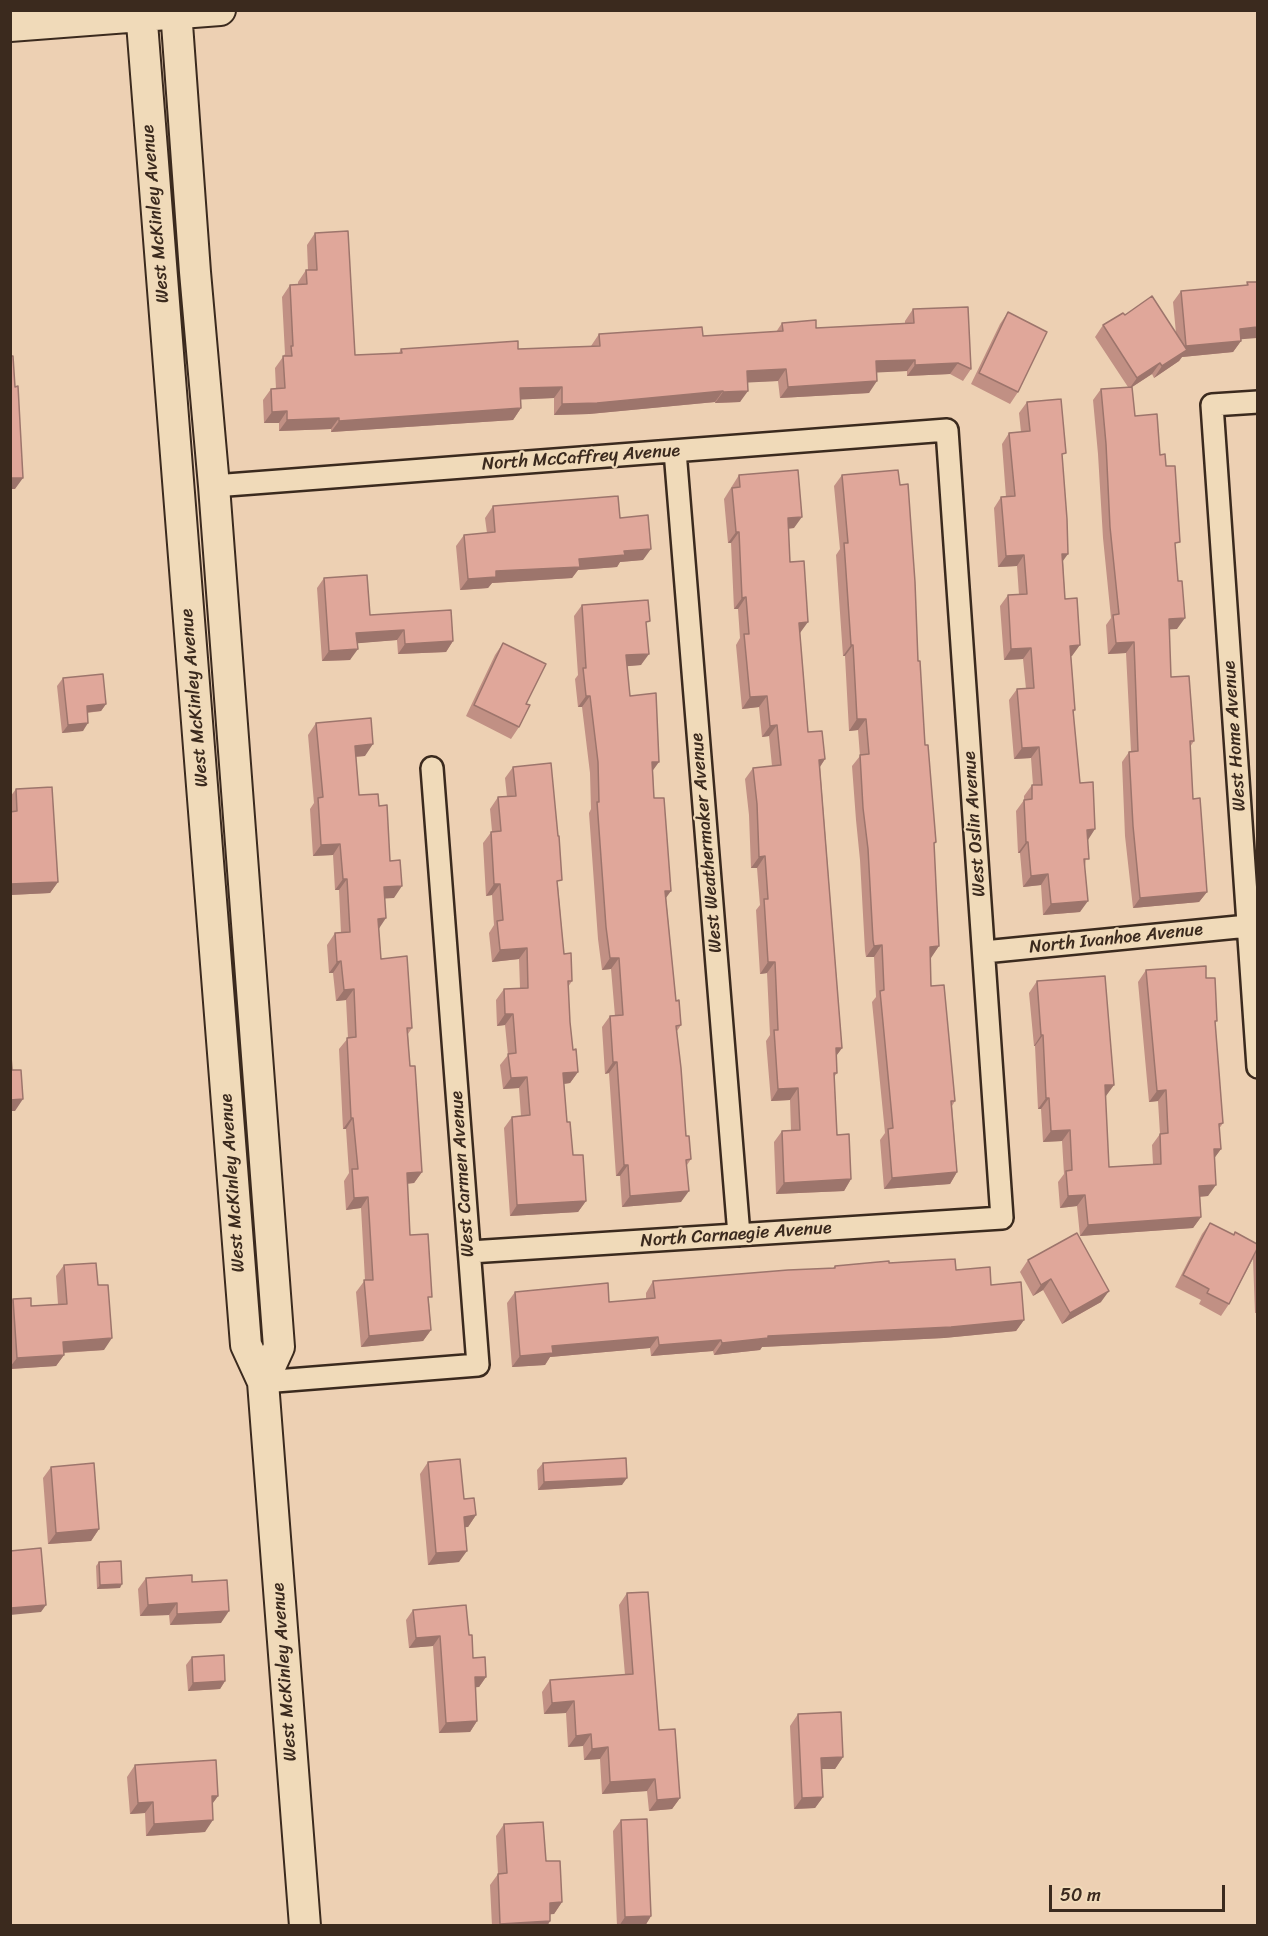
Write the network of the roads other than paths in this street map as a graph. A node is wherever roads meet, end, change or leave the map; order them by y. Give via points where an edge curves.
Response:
1 (220, 10) edge
2 (176, 12) edge
3 (141, 13) edge
4 (10, 26) edge
5 (151, 150) junction
6 (195, 272) junction
7 (1257, 402) edge
8 (947, 430) joint
9 (675, 451) junction
10 (214, 486) junction
11 (432, 768) dead end
12 (1248, 926) junction
13 (984, 952) junction
14 (1257, 1067) edge
15 (1002, 1218) joint
16 (739, 1235) junction
17 (470, 1252) junction
18 (263, 1382) junction
19 (305, 1926) edge

1 - 2 street
2 - 3 street
2 - 6 street, West McKinley Avenue
3 - 4 street
3 - 5 street, West McKinley Avenue
5 - 6 street via 167,205 176,260 182,273
5 - 18 street, West McKinley Avenue via 246,1345
6 - 10 street, West McKinley Avenue
7 - 12 street, West Home Avenue via 1212,405
8 - 9 street, North McCaffrey Avenue
8 - 13 street, West Oslin Avenue
9 - 10 street, North McCaffrey Avenue
9 - 16 street, West Weathermaker Avenue
10 - 18 street, West McKinley Avenue via 279,1347
11 - 17 street, West Carmen Avenue
12 - 13 street, North Ivanhoe Avenue
12 - 14 street, West Home Avenue
13 - 15 street, West Oslin Avenue
15 - 16 street, North Carnaegie Avenue
16 - 17 street, North Carnaegie Avenue
17 - 18 street, West Carmen Avenue via 478,1365
18 - 19 street, West McKinley Avenue

